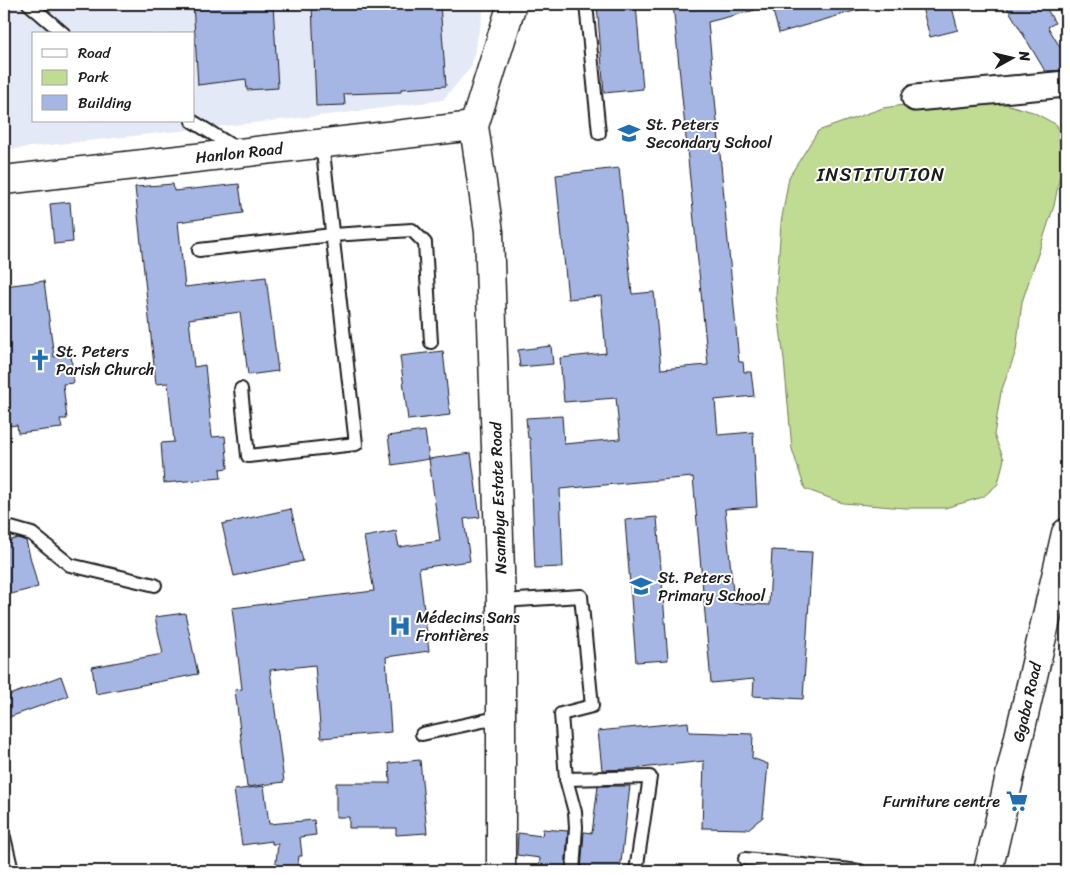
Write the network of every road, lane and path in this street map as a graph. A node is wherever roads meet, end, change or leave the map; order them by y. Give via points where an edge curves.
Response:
1 (29, 4) edge
2 (512, 4) edge
3 (586, 4) edge
4 (62, 32) edge
5 (1066, 84) edge
6 (915, 98) dead end
7 (194, 122) edge
8 (474, 126) junction
9 (598, 133) dead end
10 (322, 143) junction
11 (242, 152) junction
12 (4, 180) edge
13 (332, 235) junction
14 (199, 250) dead end
15 (431, 342) dead end
16 (241, 389) dead end
17 (4, 526) edge
18 (1066, 533) edge
19 (155, 585) dead end
20 (501, 601) junction
21 (501, 717) junction
22 (422, 734) dead end
23 (566, 779) junction
24 (4, 837) edge
25 (745, 859) dead end
26 (12, 871) edge
27 (502, 871) edge
28 (573, 871) edge
29 (636, 871) edge
30 (860, 871) edge
31 (988, 871) edge

1 - 4 lane
2 - 8 main road
3 - 9 lane
5 - 6 street
7 - 11 lane
8 - 10 main road, Hanlon Road
8 - 20 main road, Nsambya Estate Road via 489,232
10 - 11 main road, Hanlon Road
10 - 13 lane
11 - 12 main road, Hanlon Road
13 - 14 lane
13 - 15 lane via 412,230 425,243
13 - 16 lane via 356,444 248,456
17 - 19 lane via 32,534 70,565
18 - 31 main road, Ggaba Road
20 - 21 main road, Nsambya Estate Road
20 - 23 lane via 581,596 592,706 561,714
21 - 22 lane
21 - 27 main road, Nsambya Estate Road
23 - 28 lane via 575,812
23 - 29 lane via 650,777
24 - 26 lane
25 - 30 lane

